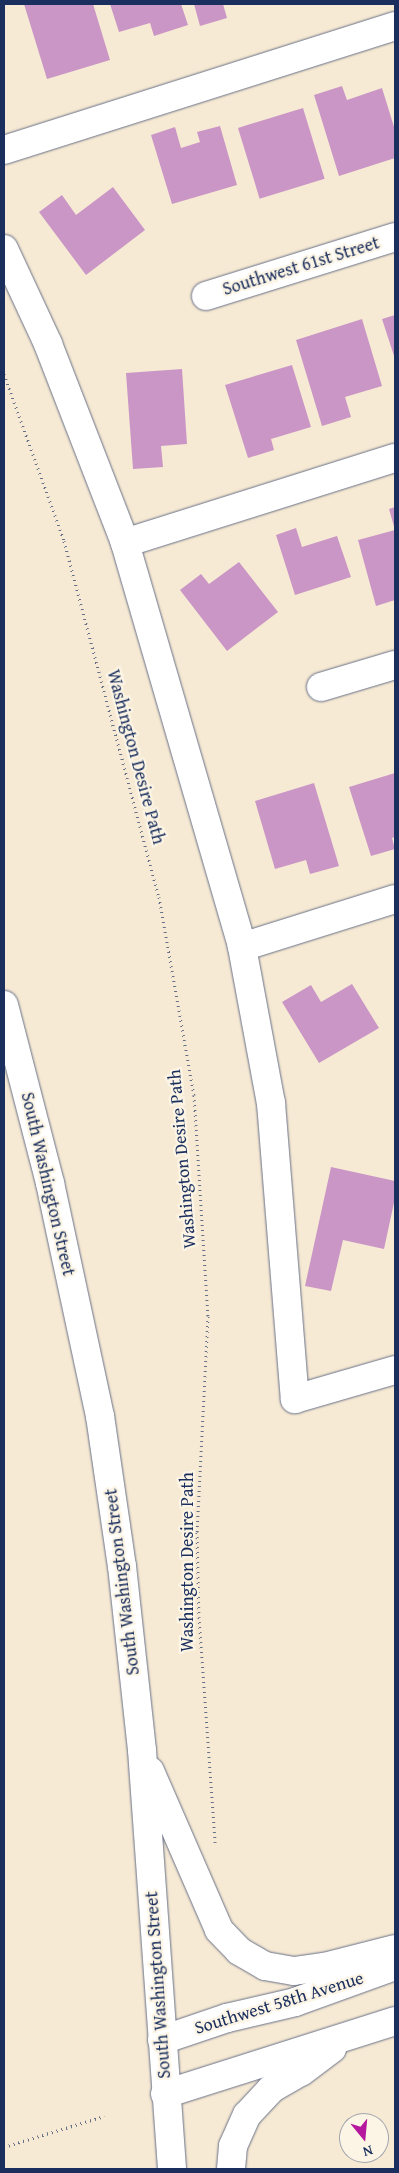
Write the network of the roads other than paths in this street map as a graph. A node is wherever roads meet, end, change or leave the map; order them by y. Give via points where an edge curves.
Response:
1 (395, 26) edge
2 (4, 150) edge
3 (395, 237) edge
4 (4, 249) edge
5 (206, 296) dead end
6 (395, 458) edge
7 (125, 543) junction
8 (395, 665) edge
9 (322, 687) dead end
10 (395, 899) edge
11 (242, 947) junction
12 (4, 1005) edge
13 (395, 1370) edge
14 (142, 1750) junction
15 (395, 1949) edge
16 (395, 1966) edge
17 (395, 2021) edge
18 (351, 2035) junction
19 (162, 2040) junction
20 (165, 2094) junction
21 (172, 2169) edge
22 (231, 2169) edge

1 - 2 main road
3 - 5 main road, Southwest 61st Street
4 - 7 main road via 48,344
6 - 7 main road
7 - 11 main road
8 - 9 main road
10 - 11 main road
11 - 13 main road via 271,1104 295,1399
12 - 14 main road, South Washington Street via 50,1183 100,1416 122,1566
14 - 15 main road via 219,1930 239,1951 265,1966 294,1971
14 - 19 main road, South Washington Street
16 - 19 main road, Southwest 58th Avenue via 295,2002 227,2018
17 - 18 main road
18 - 20 main road
18 - 22 main road via 301,2072 270,2089 247,2115 233,2146
19 - 20 main road, South Washington Street
20 - 21 main road, South Washington Street

